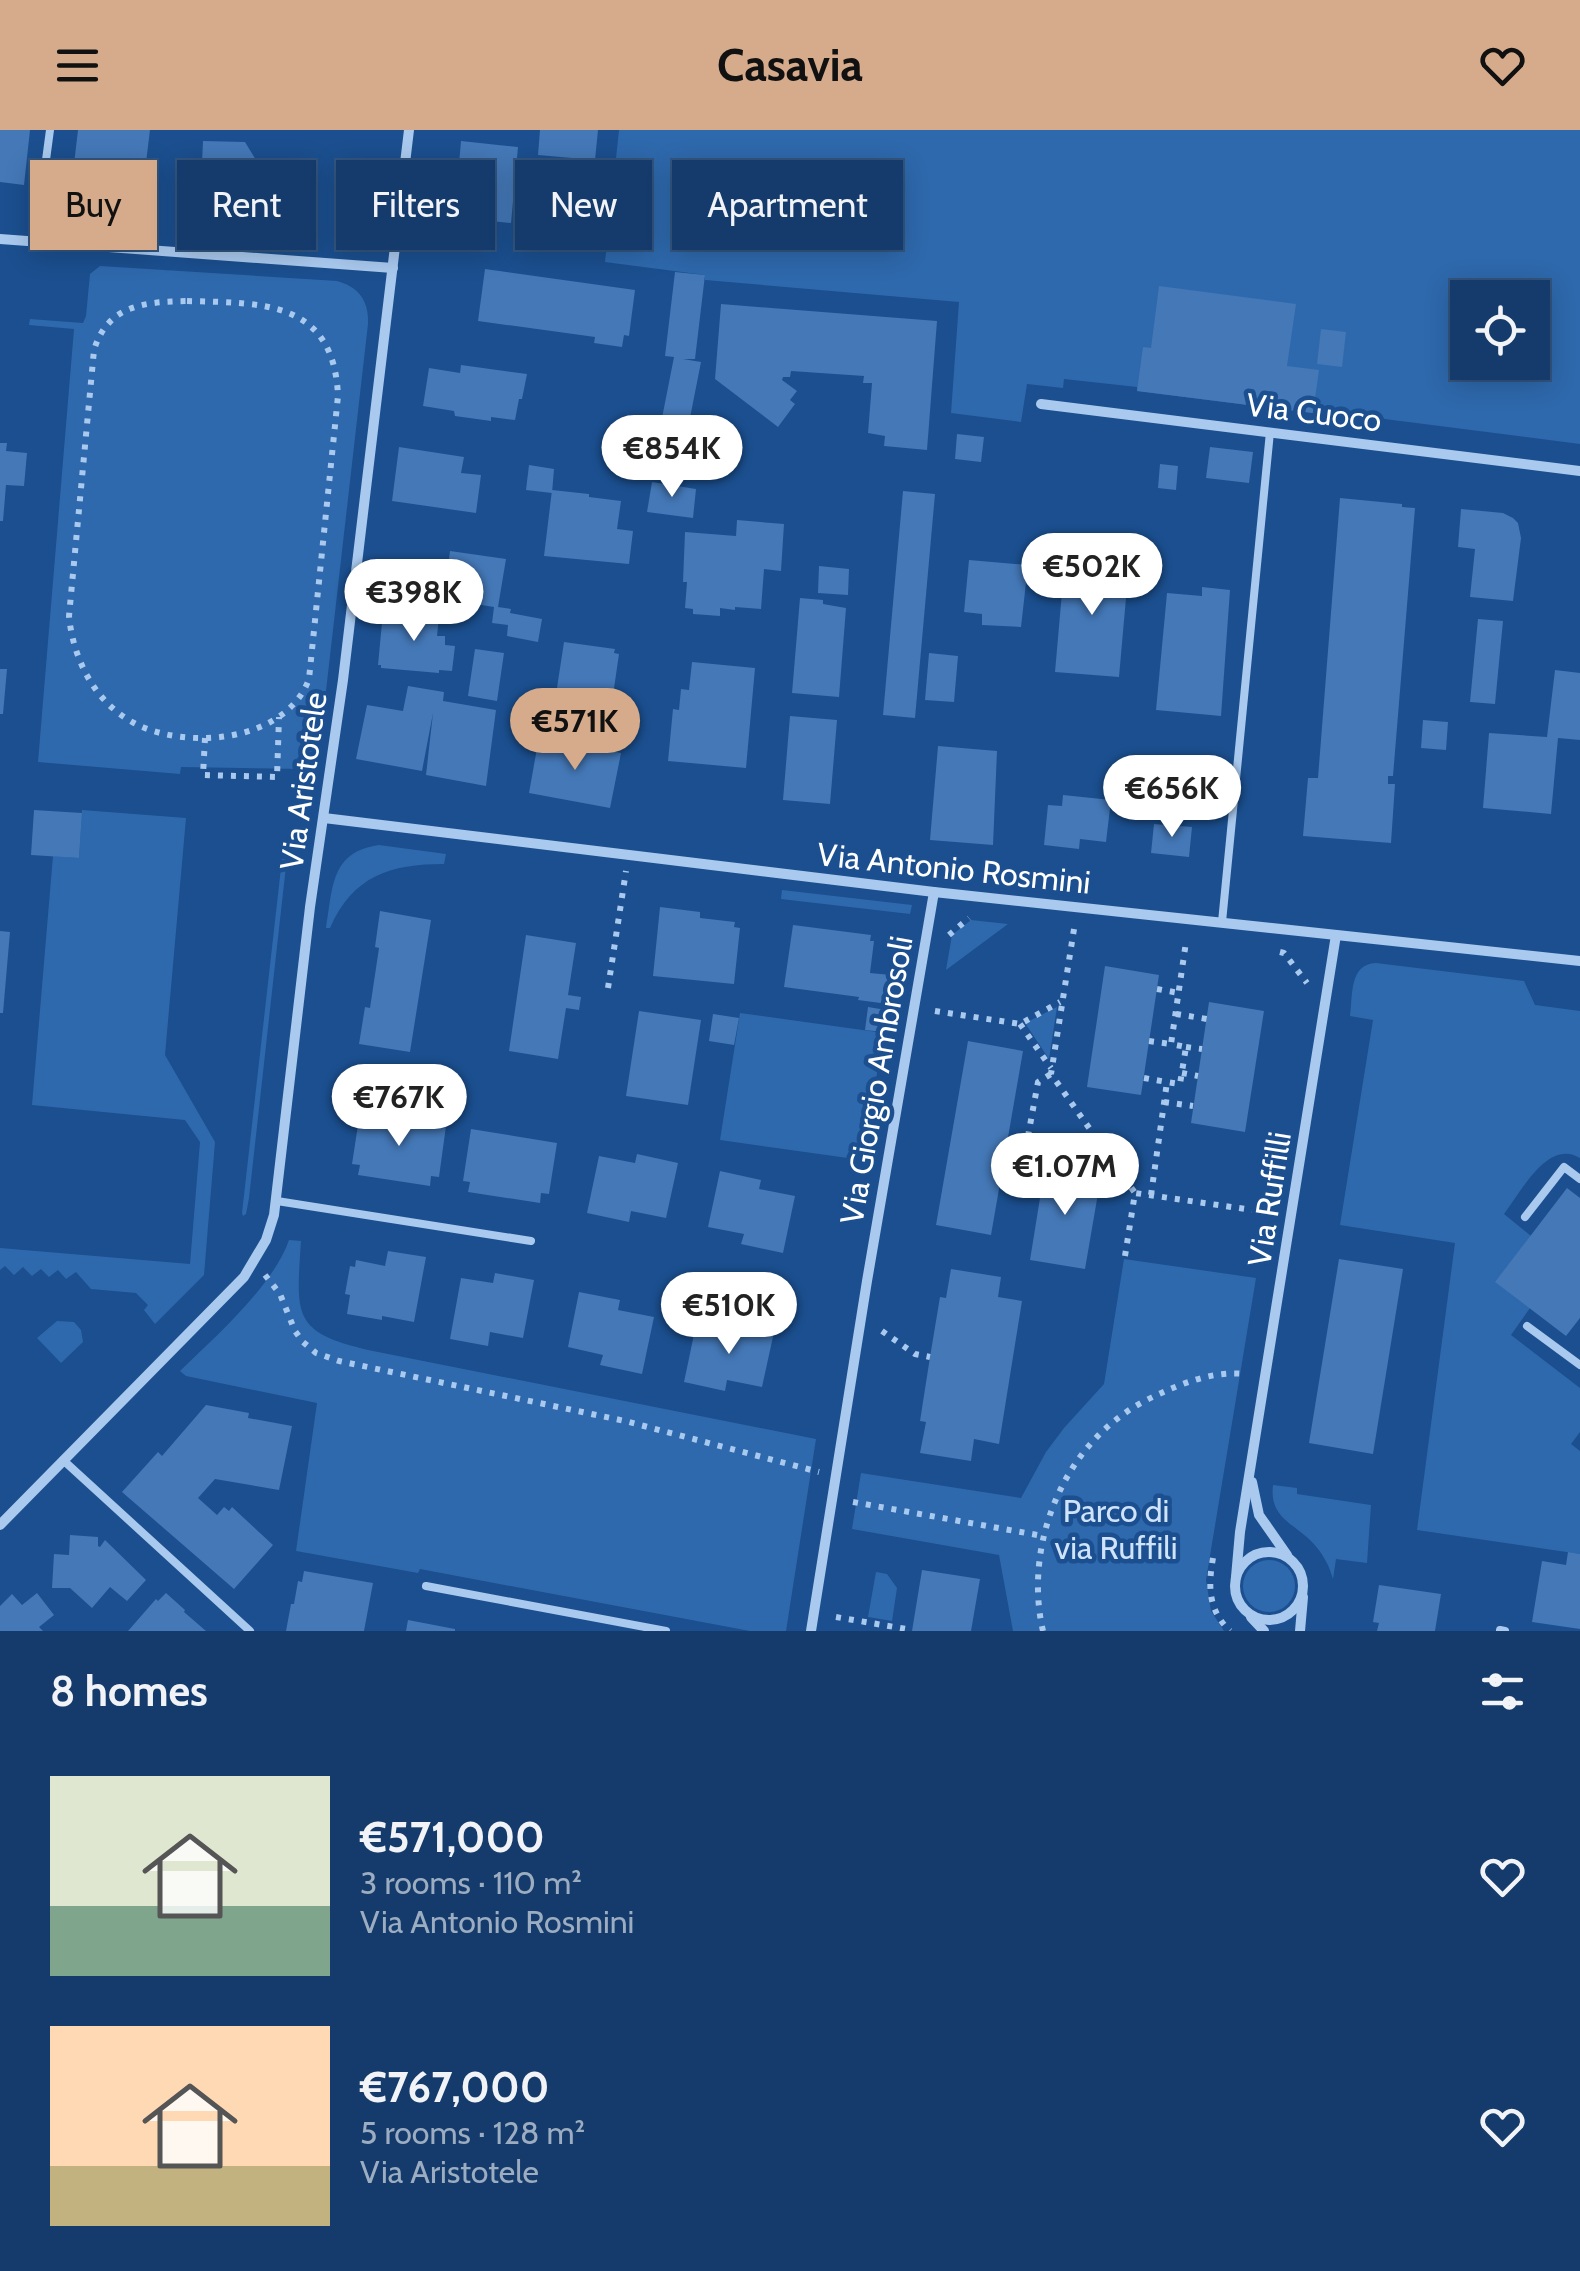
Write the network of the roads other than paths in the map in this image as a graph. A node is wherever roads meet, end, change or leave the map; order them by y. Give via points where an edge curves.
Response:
1 (50, 130) edge
2 (409, 130) edge
3 (46, 160) edge
4 (0, 239) edge
5 (30, 242) edge
6 (145, 250) edge
7 (394, 268) junction
8 (1040, 404) dead end
9 (1270, 432) junction
10 (1580, 472) edge
11 (324, 818) junction
12 (934, 892) junction
13 (1222, 922) junction
14 (1336, 934) junction
15 (1580, 961) edge
16 (1580, 1179) edge
17 (276, 1201) junction
18 (1525, 1217) dead end
19 (531, 1242) dead end
20 (1528, 1326) dead end
21 (1580, 1348) edge
22 (1572, 1359) junction
23 (1580, 1365) edge
24 (63, 1460) junction
25 (1250, 1471) junction
26 (0, 1524) edge
27 (1294, 1562) junction
28 (1236, 1577) junction
29 (426, 1586) dead end
30 (1303, 1589) junction
31 (1243, 1609) junction
32 (250, 1631) edge
33 (666, 1631) edge
34 (812, 1631) edge
35 (1264, 1631) edge
36 (1300, 1631) edge

1 - 3 lane
2 - 7 street, Via Aristotele
4 - 5 street
6 - 7 street
7 - 11 street, Via Aristotele
8 - 9 street, Via Cuoco
9 - 10 street, Via Cuoco
9 - 13 lane
11 - 12 street, Via Antonio Rosmini
11 - 17 street, Via Aristotele
12 - 13 street, Via Antonio Rosmini
12 - 34 street, Via Giorgio Ambrosoli
13 - 14 street, Via Antonio Rosmini
14 - 15 street, Via Antonio Rosmini
14 - 25 street, Via Ruffilli
16 - 18 lane via 1564,1167
17 - 19 lane
17 - 24 street, Via Aristotele via 266,1240 231,1290
20 - 22 lane
21 - 22 lane
22 - 23 lane
24 - 26 street, Via Aristotele
24 - 32 lane
25 - 27 street, Via Ruffilli via 1258,1514
25 - 28 street, Via Ruffilli
27 - 28 street via 1265,1552 1246,1560
27 - 30 street, Via Ruffilli
28 - 31 street, Via Ruffilli
29 - 33 lane
30 - 31 street via 1294,1610 1274,1620
30 - 36 street, Via Ruffilli
31 - 35 street

